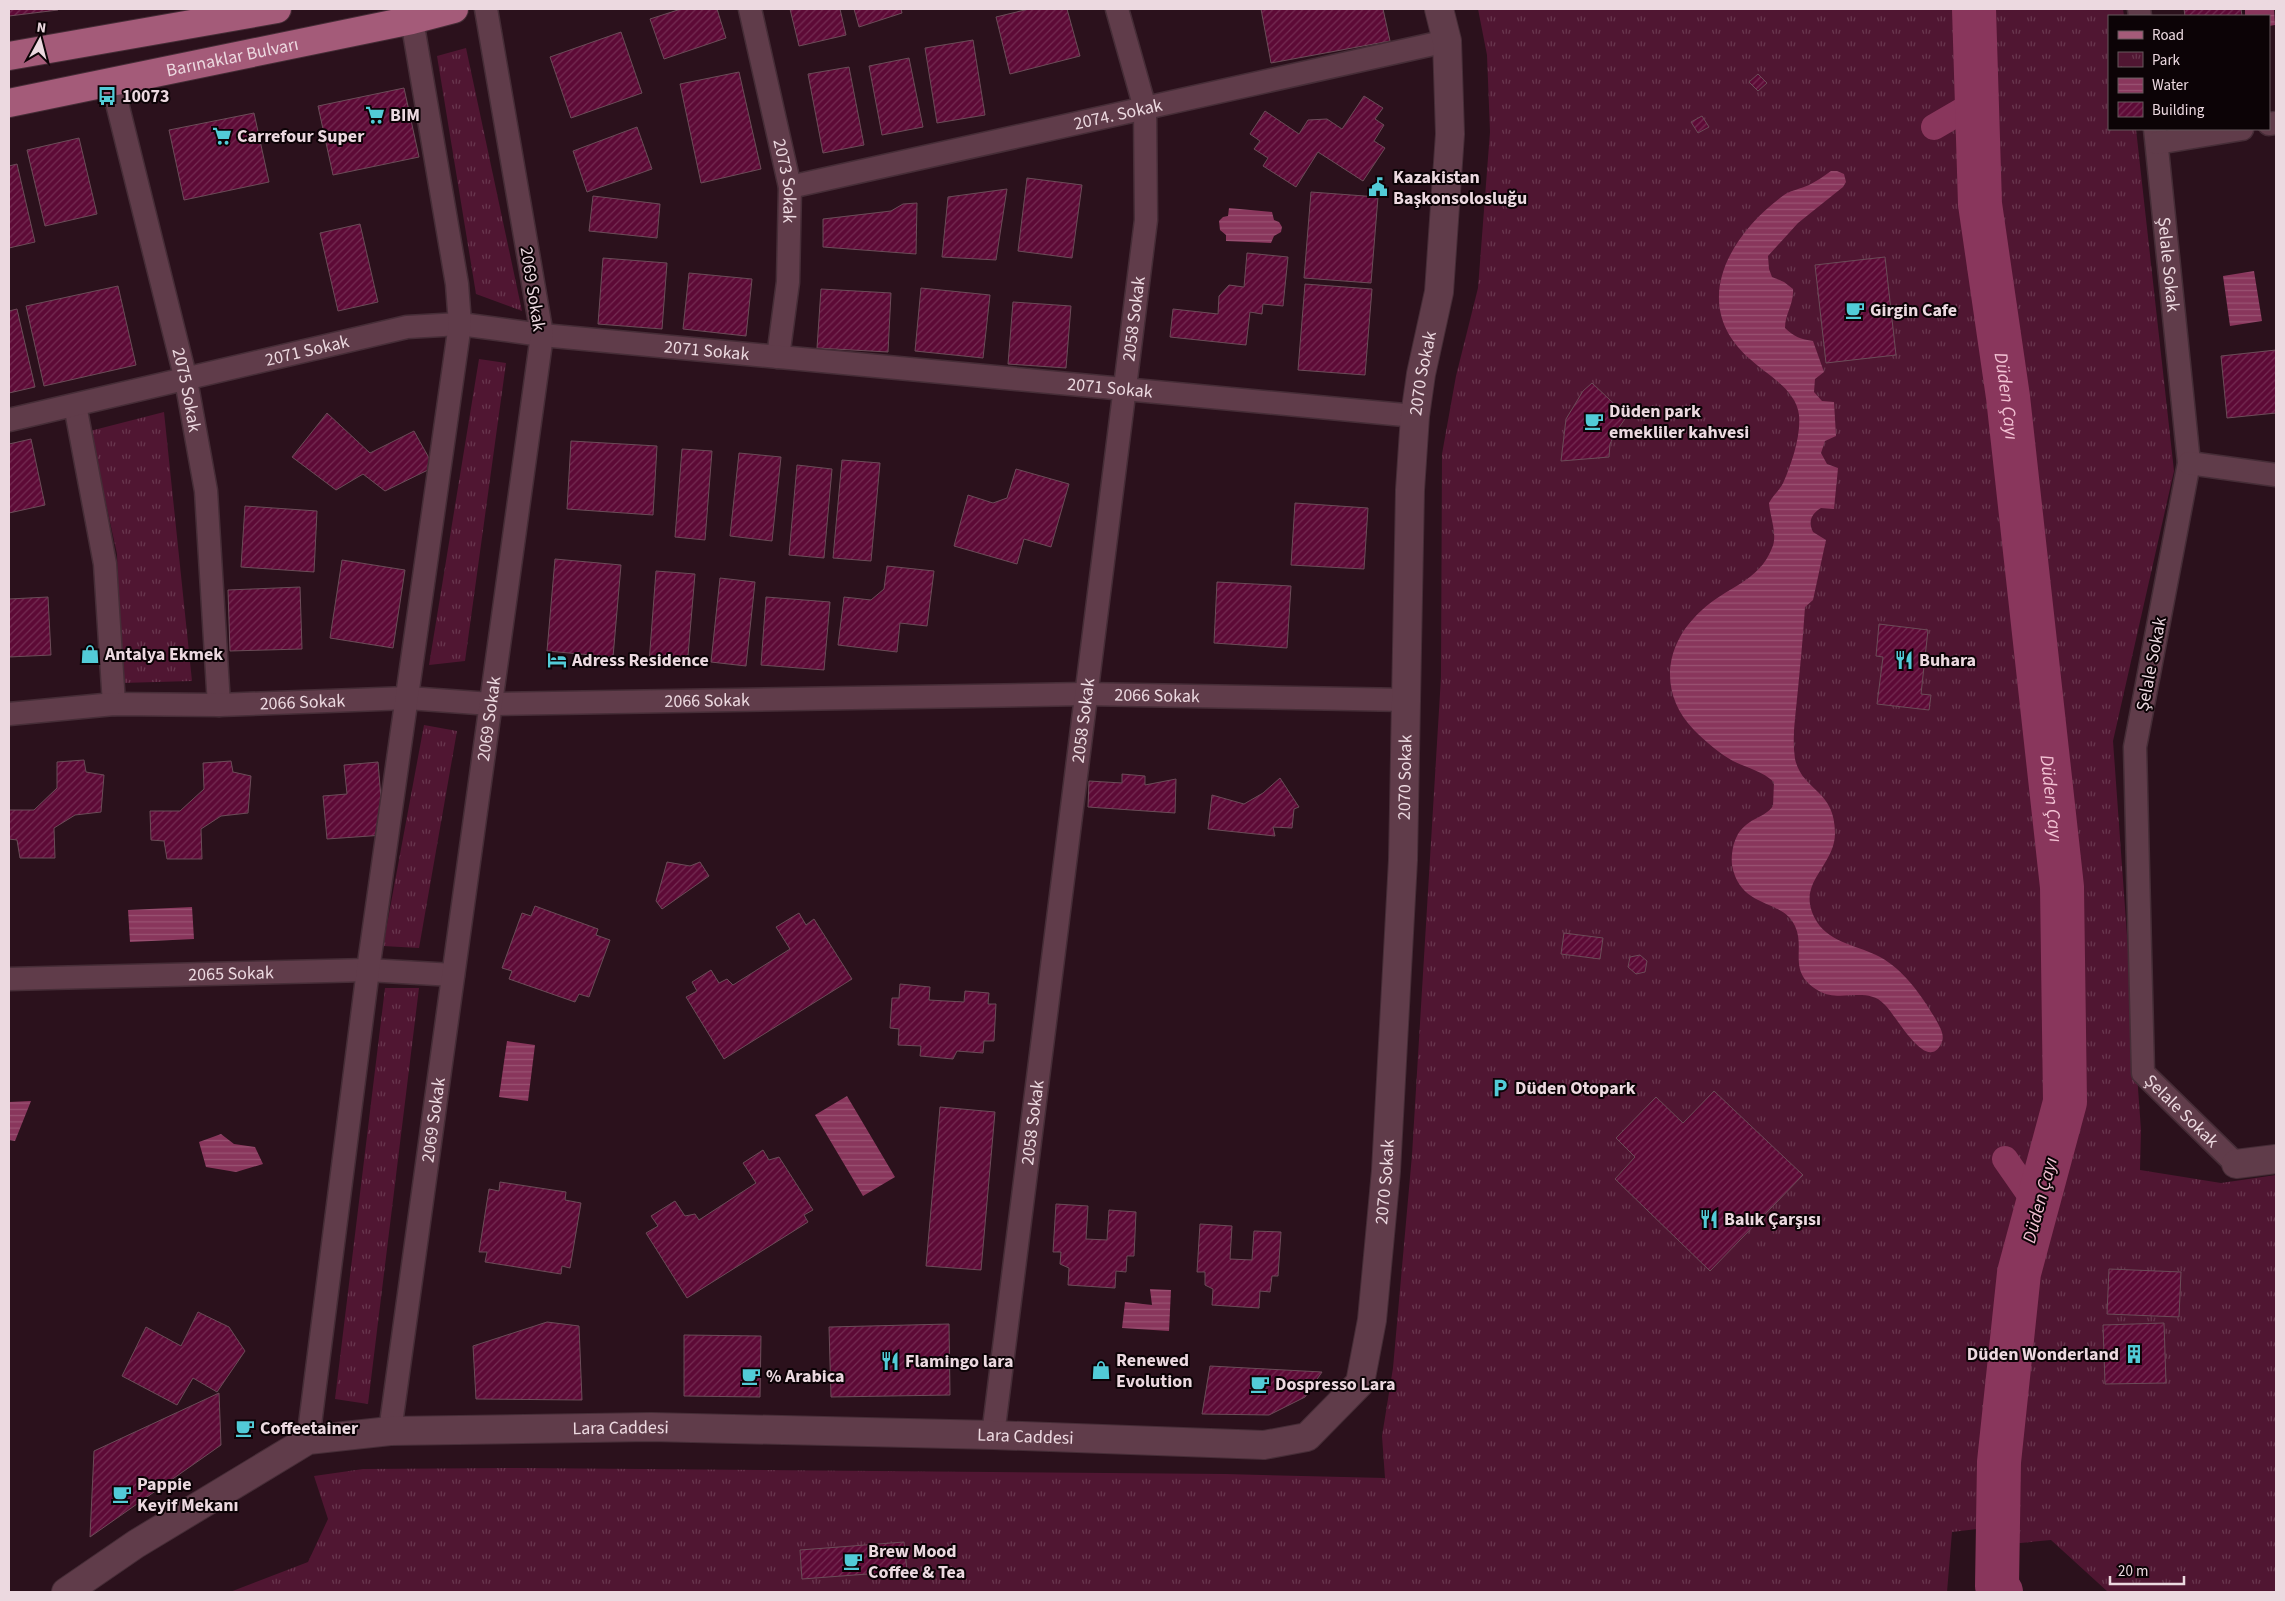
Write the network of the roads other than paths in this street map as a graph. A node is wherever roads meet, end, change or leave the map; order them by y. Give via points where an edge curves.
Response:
1 (277, 9) edge
2 (454, 9) edge
3 (486, 9) edge
4 (750, 9) edge
5 (1117, 9) edge
6 (1439, 9) edge
7 (412, 20) junction
8 (1447, 41) junction
9 (9, 56) edge
10 (112, 83) junction
11 (9, 103) edge
12 (1145, 108) junction
13 (2230, 130) edge
14 (2156, 136) edge
15 (790, 187) junction
16 (460, 324) junction
17 (542, 335) junction
18 (778, 357) junction
19 (186, 380) junction
20 (1125, 389) junction
21 (75, 405) junction
22 (1415, 416) junction
23 (9, 420) edge
24 (2189, 463) junction
25 (2276, 475) edge
26 (1085, 694) junction
27 (408, 698) junction
28 (1407, 700) junction
29 (114, 704) junction
30 (491, 704) junction
31 (219, 705) junction
32 (9, 714) edge
33 (368, 970) junction
34 (453, 975) junction
35 (9, 979) edge
36 (2276, 1159) edge
37 (2236, 1164) joint
38 (390, 1431) junction
39 (992, 1435) junction
40 (308, 1440) junction
41 (1218, 1444) joint
42 (66, 1592) edge

1 - 9 main road
2 - 7 main road, Barınaklar Bulvarı
3 - 17 street, 2069 Sokak
4 - 15 street, 2073 Sokak
5 - 12 street, 2058 Sokak
6 - 8 street, 2070 Sokak
7 - 10 main road, Barınaklar Bulvarı
7 - 16 street via 457,284
8 - 12 street, 2074. Sokak
8 - 22 street, 2070 Sokak via 1450,134 1439,292
10 - 11 main road, Barınaklar Bulvarı
10 - 19 street, 2075 Sokak
12 - 15 street, 2074. Sokak
12 - 20 street, 2058 Sokak via 1146,220
13 - 14 street
14 - 24 street, Şelale Sokak
15 - 18 street, 2073 Sokak via 788,282
16 - 17 street, 2071 Sokak
16 - 19 street, 2071 Sokak via 407,327
16 - 27 street
17 - 18 street, 2071 Sokak
17 - 30 street, 2069 Sokak
18 - 20 street, 2071 Sokak
19 - 21 street, 2071 Sokak
19 - 31 street, 2075 Sokak via 206,491
20 - 22 street, 2071 Sokak
20 - 26 street, 2058 Sokak
21 - 23 street, 2071 Sokak
21 - 29 street via 105,564
22 - 28 street, 2070 Sokak via 1410,490
24 - 25 street
24 - 37 street, Şelale Sokak via 2135,747 2143,1073
26 - 28 street, 2066 Sokak
26 - 30 street, 2066 Sokak
26 - 39 street, 2058 Sokak
27 - 30 street, 2066 Sokak
27 - 31 street, 2066 Sokak
27 - 33 street
28 - 41 street, 2070 Sokak via 1403,860 1386,1171 1372,1320 1360,1383 1307,1437 1264,1445
29 - 31 street, 2066 Sokak
29 - 32 street, 2066 Sokak
30 - 34 street, 2069 Sokak
33 - 34 street, 2065 Sokak
33 - 35 street, 2065 Sokak
33 - 40 street
34 - 38 street, 2069 Sokak
36 - 37 street
38 - 39 street, Lara Caddesi via 651,1427
38 - 40 street, Lara Caddesi
39 - 41 street, Lara Caddesi
40 - 42 street, Lara Caddesi via 152,1534

